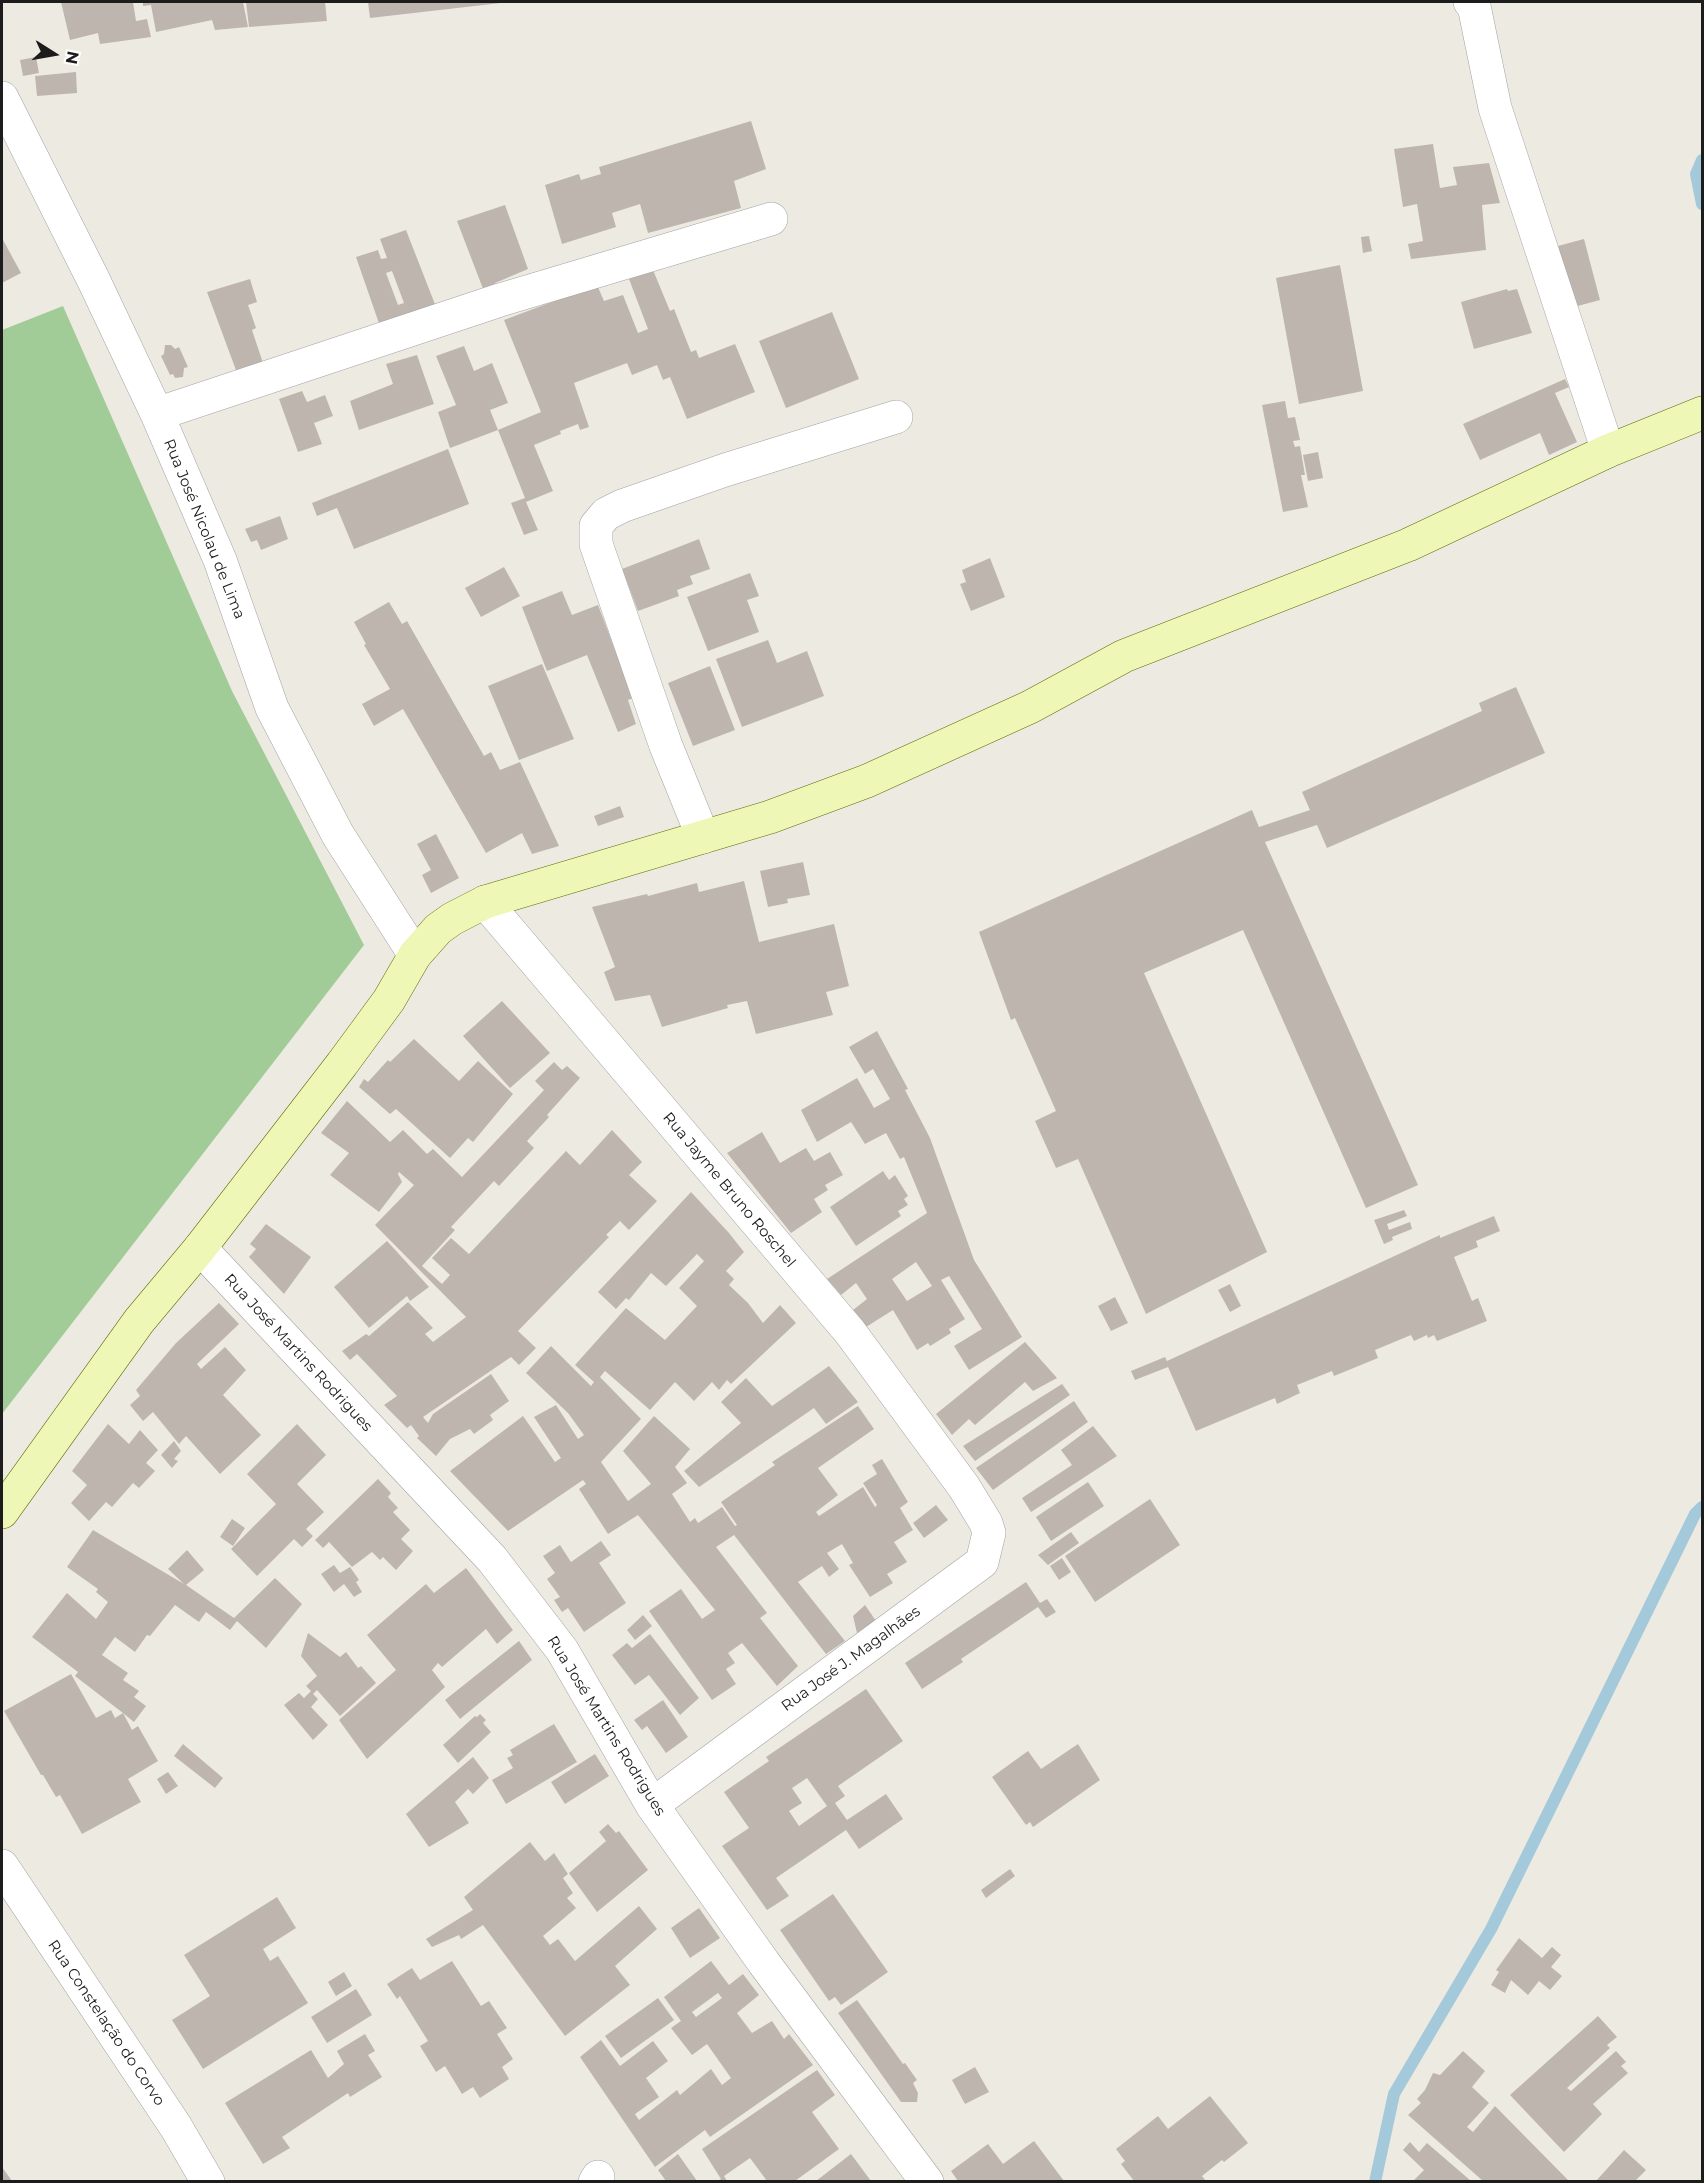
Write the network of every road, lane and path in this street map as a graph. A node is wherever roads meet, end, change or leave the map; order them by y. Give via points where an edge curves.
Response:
1 (1470, 2) edge
2 (2, 103) edge
3 (771, 219) dead end
4 (1702, 413) edge
5 (157, 414) junction
6 (896, 417) dead end
7 (1608, 451) junction
8 (703, 837) junction
9 (485, 902) junction
10 (415, 955) junction
11 (200, 1248) junction
12 (964, 1486) joint
13 (2, 1512) edge
14 (652, 1805) junction
15 (2, 1866) edge
16 (208, 2181) edge
17 (927, 2181) edge

1 - 7 street via 1495,108
2 - 5 street, Rua José Nicolau de Lima
3 - 5 street via 500,300
4 - 7 main road
5 - 10 street, Rua José Nicolau de Lima via 220,560 272,708 338,835
6 - 8 street via 632,502 606,514 596,526 596,543 666,746
7 - 8 main road via 1408,545 1124,656 1030,707 867,781 770,818
8 - 9 main road
9 - 10 main road via 438,929
9 - 12 street, Rua Jayme Bruno Roschel via 850,1332
10 - 11 main road via 389,1000
11 - 13 main road via 139,1321
11 - 14 street, Rua José Martins Rodrigues via 492,1559 562,1650
12 - 14 street, Rua José J. Magalhães via 989,1533 982,1562
14 - 17 street, Rua José Martins Rodrigues
15 - 16 street, Rua Constelação do Corvo

